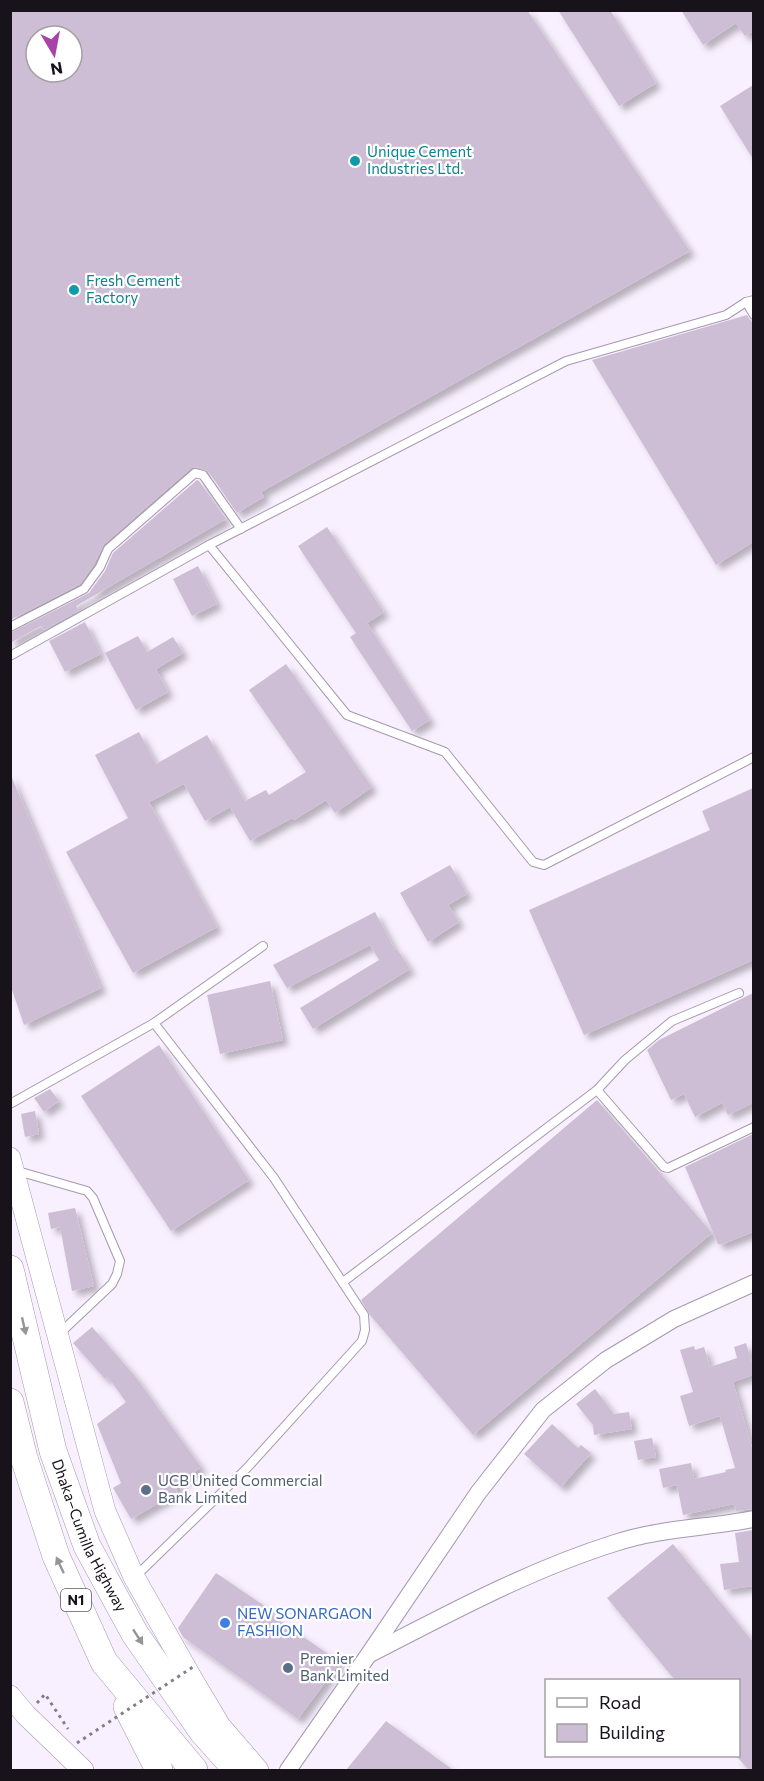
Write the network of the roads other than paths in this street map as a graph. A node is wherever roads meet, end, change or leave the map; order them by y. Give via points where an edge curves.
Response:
1 (750, 301) edge
2 (753, 315) edge
3 (241, 529) junction
4 (209, 545) junction
5 (10, 627) edge
6 (10, 656) edge
7 (753, 757) edge
8 (263, 946) dead end
9 (739, 993) dead end
10 (154, 1023) junction
11 (597, 1090) junction
12 (10, 1104) edge
13 (753, 1127) edge
14 (12, 1164) edge
15 (10, 1269) edge
16 (343, 1282) junction
17 (753, 1283) edge
18 (57, 1335) junction
19 (10, 1402) edge
20 (753, 1519) edge
21 (135, 1577) junction
22 (369, 1654) junction
23 (104, 1662) junction
24 (10, 1696) edge
25 (83, 1770) edge
26 (159, 1770) edge
27 (194, 1770) edge
28 (237, 1770) edge
29 (258, 1770) edge
30 (288, 1770) edge

1 - 2 lane
1 - 3 lane via 726,315 566,362
3 - 4 lane
3 - 5 lane via 203,475 195,474 108,549 84,589
4 - 6 lane
4 - 7 lane via 347,715 445,752 533,862 544,866
8 - 10 lane
9 - 11 lane via 672,1022 625,1060
10 - 12 lane
10 - 16 lane via 274,1178
11 - 13 lane via 668,1168
11 - 16 lane
14 - 18 street
14 - 18 lane via 87,1191 120,1261 112,1284
15 -> 28 highway, Dhaka–Cumilla Highway / N1 via 53,1451 87,1546 135,1634 203,1732
16 - 21 lane via 364,1315 362,1341 247,1468
17 - 22 street via 674,1319 606,1360 543,1410 478,1492
18 - 21 street via 105,1511
23 -> 19 highway, Dhaka–Cumilla Highway / N1 via 56,1556
20 - 22 street via 674,1529 616,1542 541,1570
21 - 29 street via 220,1726
22 - 30 street
23 - 26 highway, Dhaka–Cumilla Highway / N1
23 - 27 highway, Dhaka–Cumilla Highway / N1
24 - 25 street

